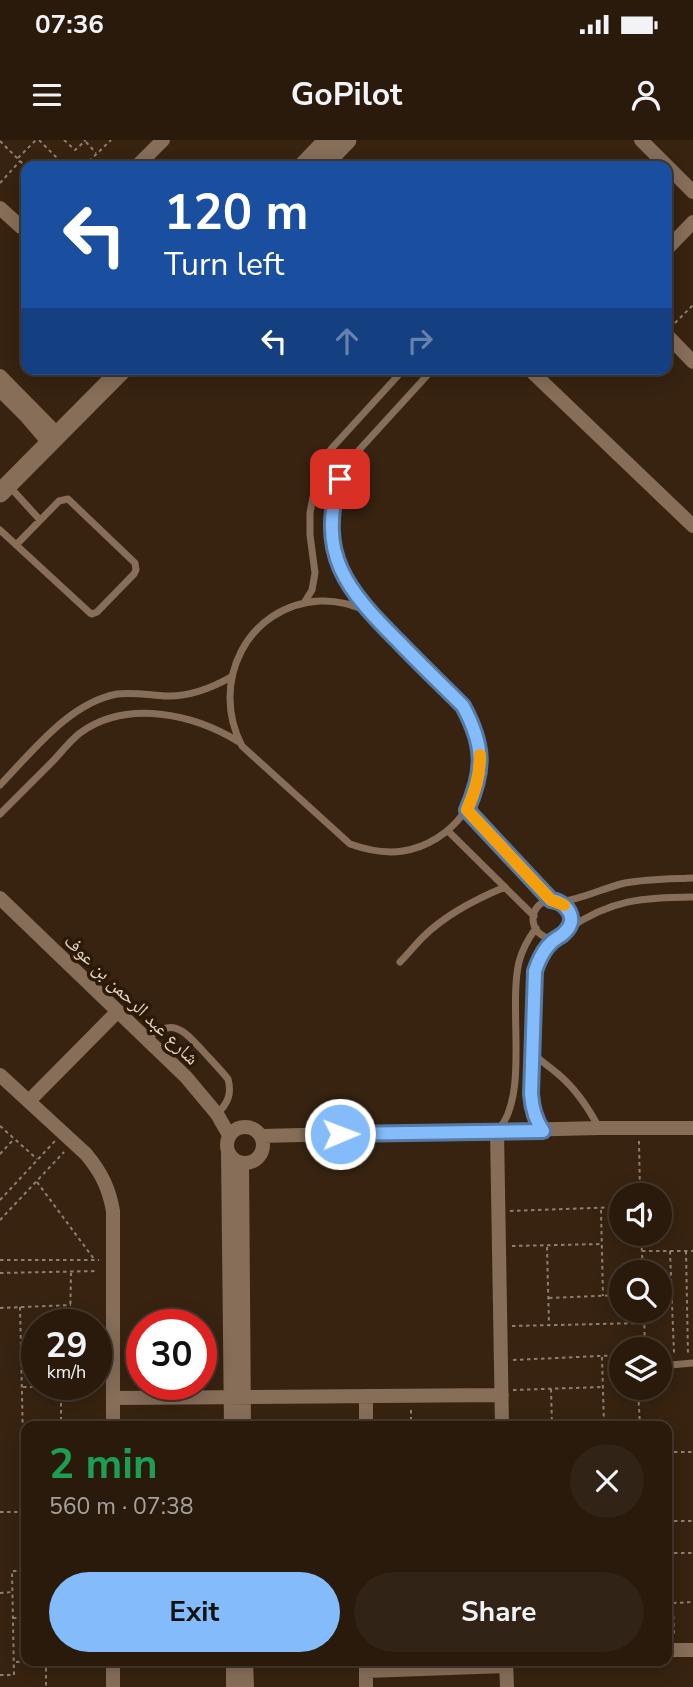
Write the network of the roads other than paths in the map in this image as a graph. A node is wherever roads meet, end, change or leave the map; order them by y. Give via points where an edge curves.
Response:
1 (163, 140) edge
2 (328, 140) edge
3 (347, 140) edge
4 (641, 140) edge
5 (142, 161) edge
6 (308, 161) edge
7 (327, 161) edge
8 (662, 161) edge
9 (672, 171) edge
10 (693, 192) edge
11 (0, 208) edge
12 (693, 222) edge
13 (21, 227) edge
14 (672, 244) edge
15 (672, 340) edge
16 (693, 362) edge
17 (99, 375) edge
18 (116, 375) edge
19 (399, 375) edge
20 (428, 375) edge
21 (540, 375) edge
22 (0, 376) edge
23 (0, 390) edge
24 (49, 435) junction
25 (3, 485) edge
26 (40, 520) junction
27 (693, 526) edge
28 (0, 530) edge
29 (16, 545) junction
30 (304, 603) junction
31 (368, 611) junction
32 (231, 677) junction
33 (240, 742) junction
34 (0, 785) edge
35 (467, 810) junction
36 (0, 814) edge
37 (448, 831) junction
38 (693, 878) edge
39 (505, 887) junction
40 (693, 897) edge
41 (0, 898) edge
42 (551, 900) junction
43 (561, 902) junction
44 (534, 916) junction
45 (536, 928) junction
46 (568, 929) junction
47 (555, 938) junction
48 (400, 962) dead end
49 (118, 1012) junction
50 (147, 1039) junction
51 (532, 1052) junction
52 (0, 1075) edge
53 (29, 1101) junction
54 (216, 1114) junction
55 (599, 1128) junction
56 (693, 1128) edge
57 (497, 1131) junction
58 (543, 1131) junction
59 (229, 1135) junction
60 (261, 1136) junction
61 (228, 1153) junction
62 (242, 1163) junction
63 (691, 1363) edge
64 (672, 1365) edge
65 (113, 1392) junction
66 (502, 1393) junction
67 (366, 1396) junction
68 (237, 1397) junction
69 (113, 1421) edge
70 (232, 1421) edge
71 (243, 1421) edge
72 (366, 1421) edge
73 (502, 1421) edge
74 (672, 1650) edge
75 (693, 1650) edge
76 (113, 1666) edge
77 (233, 1666) edge
78 (246, 1666) edge
79 (366, 1666) edge
80 (506, 1666) edge
81 (113, 1687) edge
82 (233, 1687) edge
83 (247, 1687) edge
84 (366, 1687) edge
85 (507, 1687) edge

1 - 5 street
2 - 6 street
3 - 7 street
4 - 8 street
9 - 10 street
11 - 13 street
12 - 14 street
15 - 16 street
17 - 24 street
18 - 24 street
19 - 30 lane via 331,449 320,471 310,513 315,573
20 - 31 lane via 349,461 335,496 334,550 348,584
21 - 27 street
22 - 24 street
23 - 24 street
24 - 25 street
25 - 26 lane
26 - 29 lane
26 - 29 lane via 59,501 70,500 135,564 135,572 92,614
28 - 29 lane
30 - 31 lane via 337,601
30 - 32 lane via 257,629
31 - 35 lane via 463,706 473,725 480,768
32 - 33 lane via 230,711
32 - 34 lane via 189,695 117,694 91,703 67,717
33 - 36 lane via 196,722 143,713 121,715 80,733
33 - 37 lane via 350,844 401,852
35 - 37 lane
35 - 42 lane
37 - 39 lane
38 - 43 lane via 626,883
39 - 44 lane
39 - 48 lane via 446,918
40 - 46 lane via 622,902
41 - 49 street, شارع عبد الرحمن بن عوف
42 - 43 lane
42 - 44 lane via 540,905
43 - 46 lane via 570,912
44 - 45 lane
45 - 47 lane
45 - 57 lane via 519,964 514,1091 509,1114
46 - 47 lane
47 - 51 lane via 535,971
49 - 50 street, شارع عبد الرحمن بن عوف
49 - 53 street
50 - 54 street, شارع عبد الرحمن بن عوف via 187,1077
50 - 54 lane via 168,1028 184,1031 220,1069 230,1087 226,1104
51 - 55 lane via 586,1103
51 - 58 lane via 532,1105
52 - 53 street
53 - 65 street via 96,1167 110,1195
54 - 59 street, شارع عبد الرحمن بن عوف
55 - 56 street
55 - 58 street
57 - 58 street
57 - 60 street
57 - 66 street
59 - 60 street via 248,1127
59 - 61 street
60 - 62 street via 258,1157
61 - 62 street
61 - 68 street
62 - 68 street
63 - 64 lane
65 - 68 street
65 - 69 street
66 - 67 street
66 - 73 street
67 - 68 street
67 - 72 street
68 - 70 street
68 - 71 street
74 - 75 street
76 - 81 street
77 - 82 street
78 - 83 street
79 - 84 street
80 - 85 street

